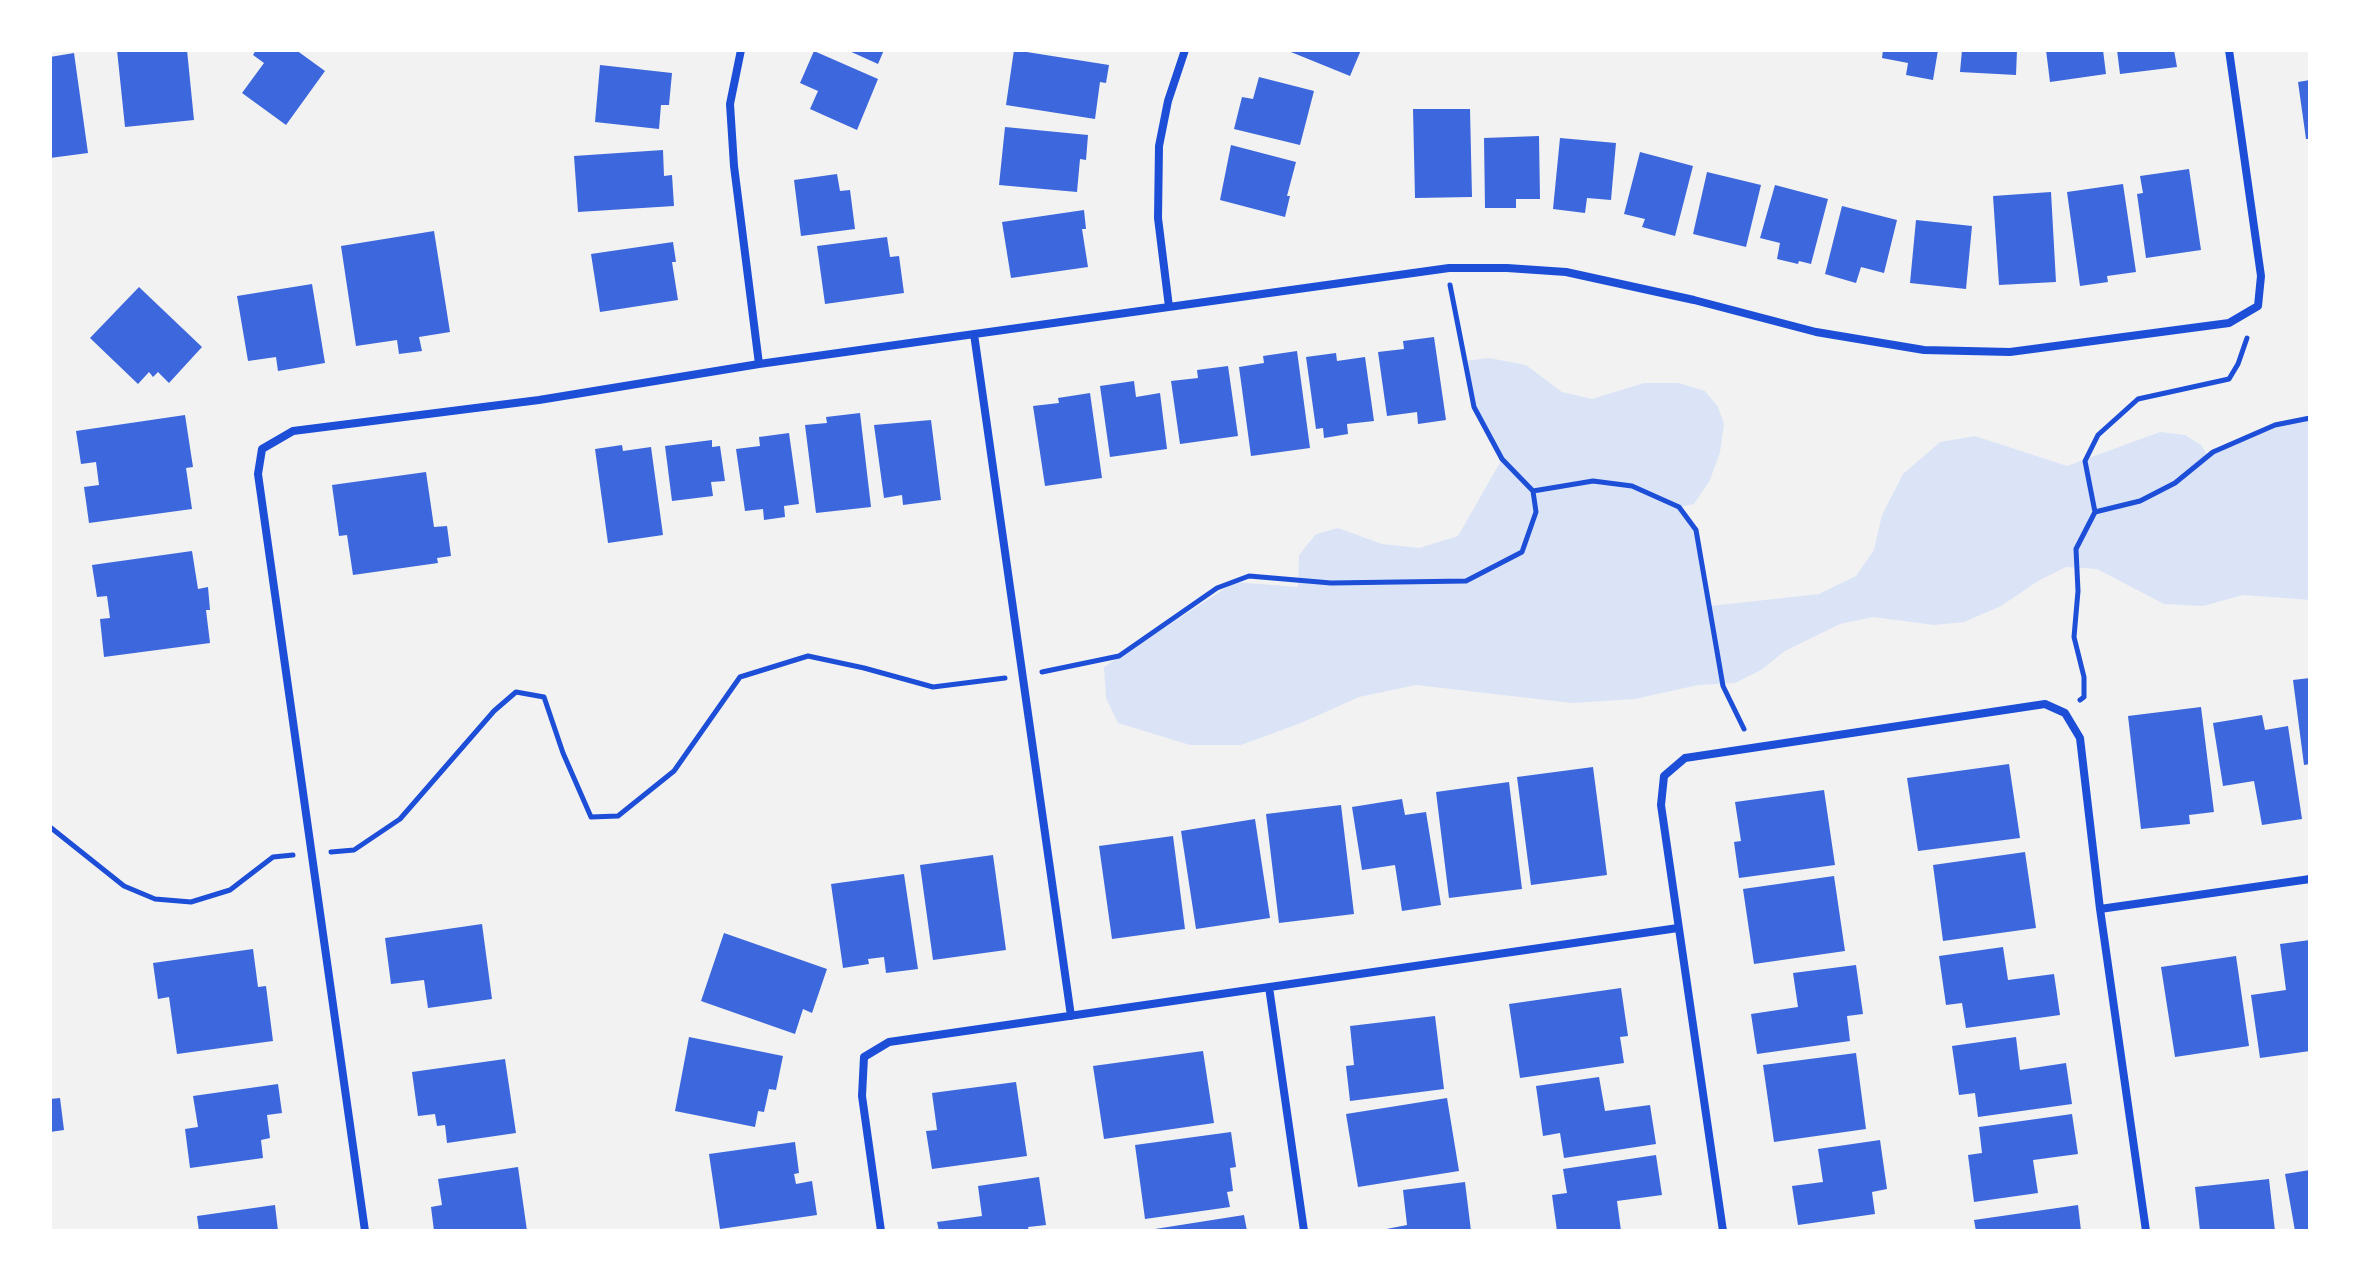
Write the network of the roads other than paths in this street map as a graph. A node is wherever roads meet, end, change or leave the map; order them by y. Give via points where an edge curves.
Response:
1 (741, 50) edge
2 (1185, 50) edge
3 (2229, 50) edge
4 (1169, 307) junction
5 (974, 334) junction
6 (759, 364) junction
7 (2310, 879) edge
8 (2100, 909) junction
9 (1678, 928) junction
10 (1269, 987) junction
11 (1071, 1016) junction
12 (365, 1231) edge
13 (881, 1231) edge
14 (1304, 1231) edge
15 (1723, 1231) edge
16 (2146, 1231) edge

1 - 6 street via 730,104
2 - 4 street via 1168,101 1157,169
3 - 4 street via 2261,276 2258,306 2229,323 2010,352 1924,350 1816,332 1566,272 1507,268 1449,268
4 - 5 street
5 - 6 street
5 - 11 street
6 - 12 street via 539,400 293,431 262,449 258,474
7 - 8 street
8 - 9 street via 2080,738 2065,713 2045,704 1685,758 1664,776 1661,805
8 - 16 street
9 - 10 street
9 - 15 street
10 - 11 street
10 - 14 street
11 - 13 street via 889,1042 864,1057 862,1096

